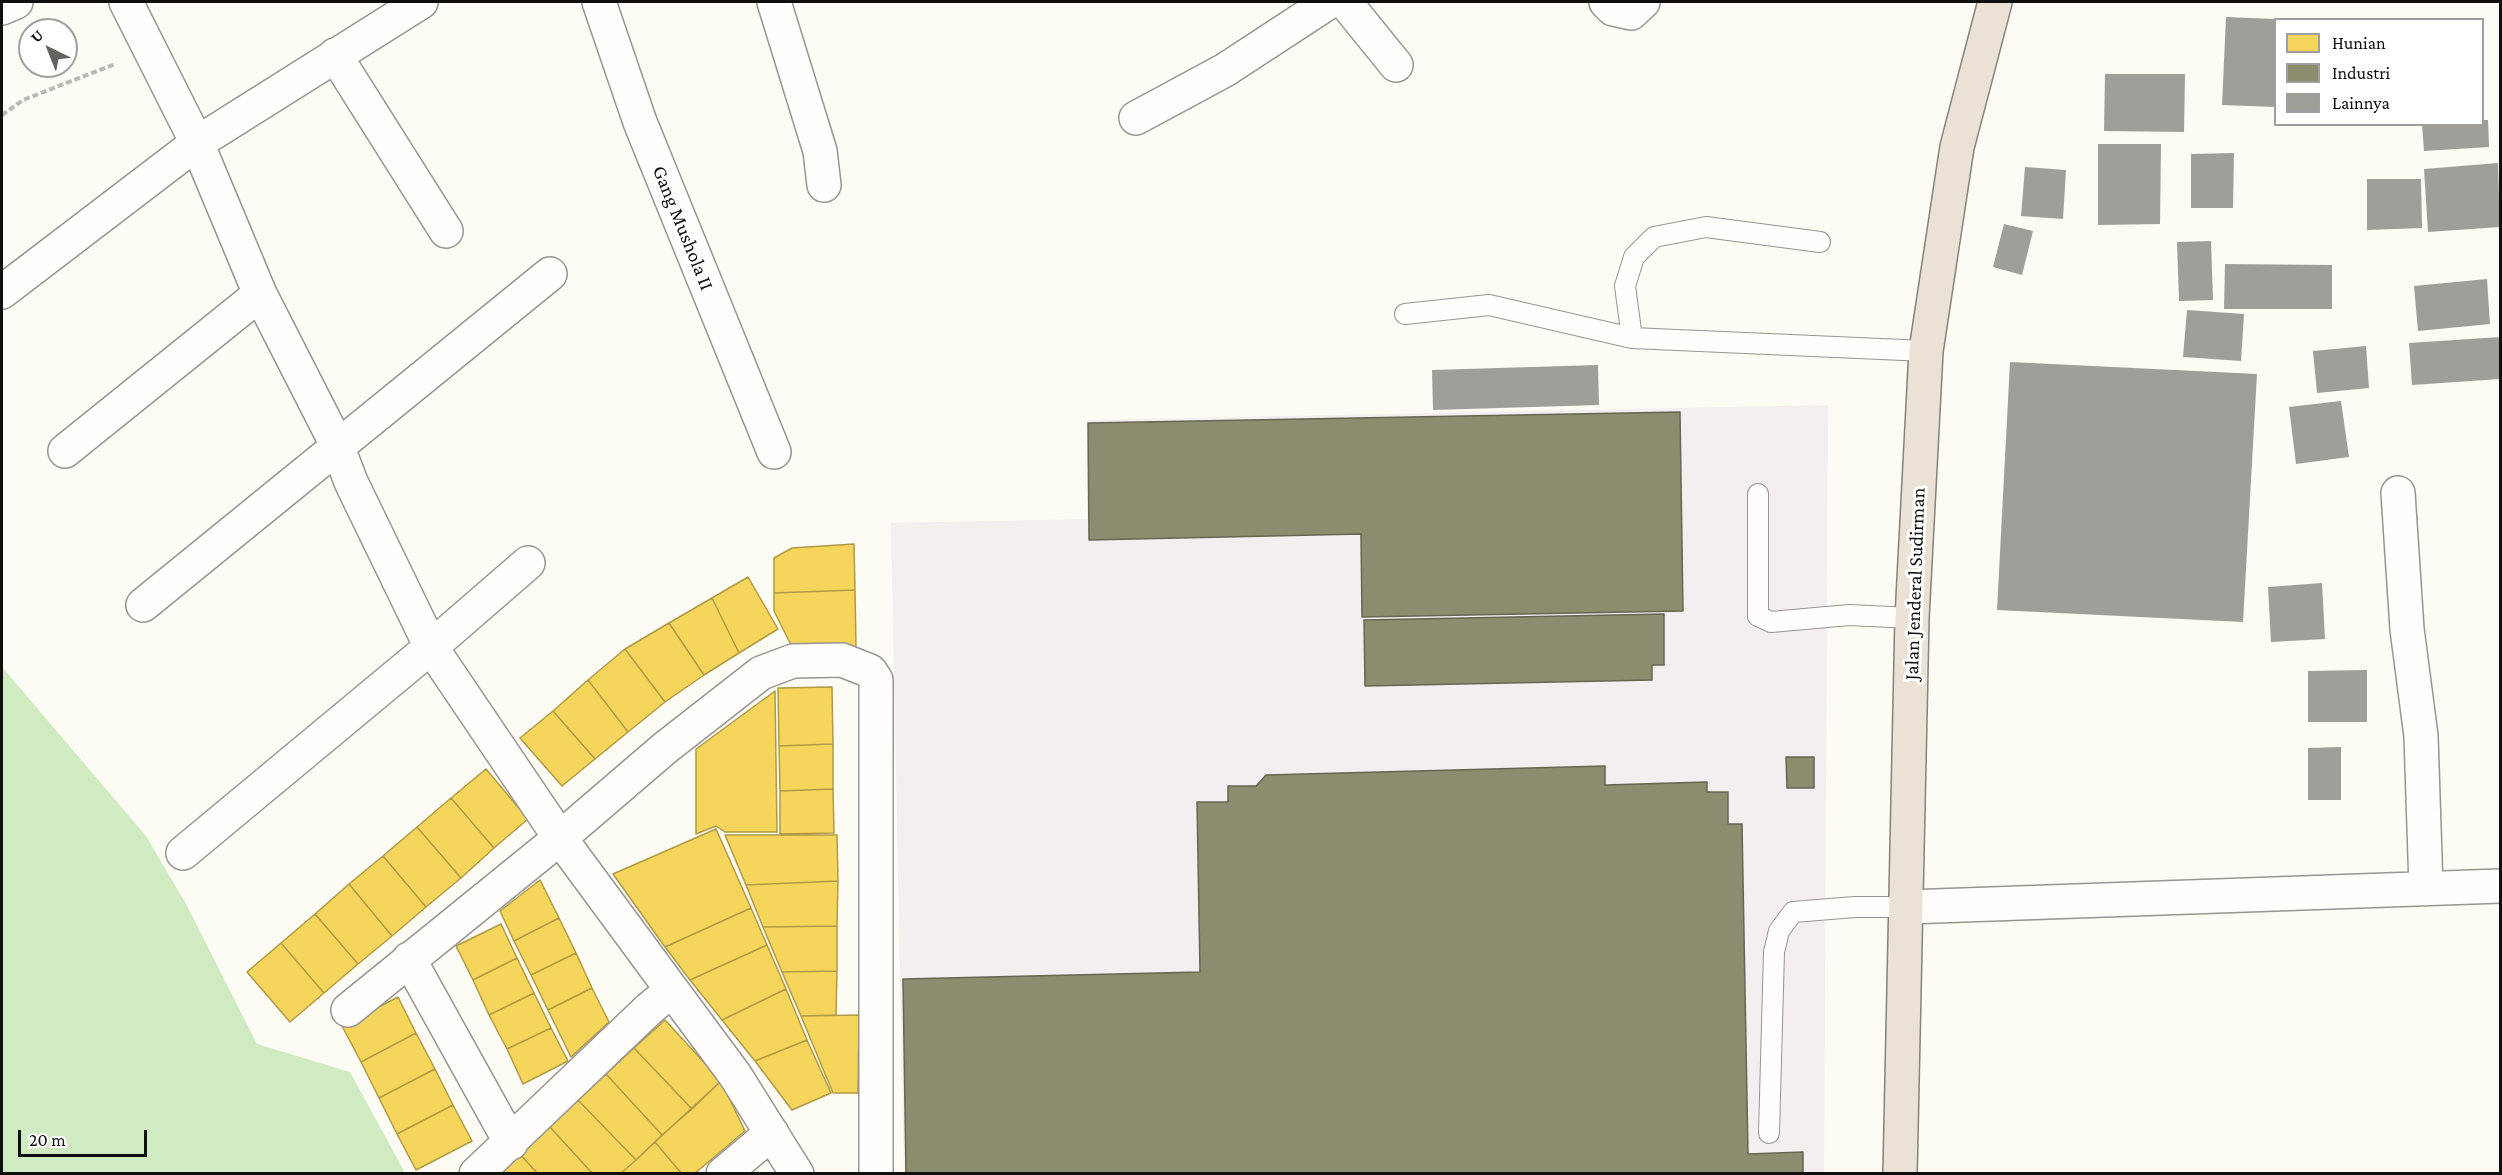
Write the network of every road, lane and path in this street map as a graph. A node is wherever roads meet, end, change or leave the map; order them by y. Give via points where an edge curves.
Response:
1 (16, 2) edge
2 (126, 2) edge
3 (421, 2) edge
4 (599, 2) edge
5 (774, 2) edge
6 (1329, 2) edge
7 (1346, 2) edge
8 (1606, 2) edge
9 (1643, 2) edge
10 (1995, 2) edge
11 (2, 8) edge
12 (150, 50) junction
13 (335, 55) junction
14 (1396, 65) dead end
15 (2, 115) edge
16 (1136, 118) dead end
17 (197, 143) junction
18 (824, 184) dead end
19 (446, 231) dead end
20 (1820, 242) dead end
21 (550, 274) dead end
22 (2, 292) edge
23 (260, 294) junction
24 (1405, 314) dead end
25 (1632, 338) junction
26 (1926, 351) junction
27 (337, 445) junction
28 (65, 451) dead end
29 (774, 452) dead end
30 (2398, 493) dead end
31 (1758, 494) dead end
32 (528, 563) dead end
33 (143, 605) dead end
34 (1912, 618) junction
35 (431, 647) junction
36 (560, 838) junction
37 (183, 853) dead end
38 (2500, 886) edge
39 (2426, 888) junction
40 (1907, 907) junction
41 (409, 958) junction
42 (672, 990) junction
43 (348, 1010) dead end
44 (772, 1133) junction
45 (1769, 1133) dead end
46 (511, 1143) junction
47 (476, 1173) edge
48 (723, 1173) edge
49 (797, 1173) edge
50 (876, 1173) edge
51 (1900, 1173) edge

1 - 11 street
2 - 12 street
3 - 13 street
4 - 29 street, Gang Mushola II via 640,122
5 - 18 street via 820,151
6 - 16 street via 1225,70
7 - 14 street
8 - 9 street via 1613,9 1631,13
10 - 26 highway, Jalan Jenderal Sudirman via 1957,147
12 - 15 path via 23,100
12 - 17 street
13 - 17 street
13 - 19 street
17 - 22 street
17 - 23 street
20 - 25 lane via 1706,226 1654,237 1634,257 1625,286
21 - 27 street
23 - 27 street
23 - 28 street
24 - 25 lane via 1489,305
25 - 26 lane
26 - 34 highway, Jalan Jenderal Sudirman
27 - 33 street
27 - 35 street
30 - 39 street via 2407,629 2421,736
31 - 34 lane via 1758,616 1771,622 1849,615
32 - 35 street
34 - 40 highway, Jalan Jenderal Sudirman
35 - 36 street
35 - 37 street
36 - 41 street
36 - 42 street
36 - 50 street via 761,673 793,661 832,660 870,671 876,680
38 - 39 street
39 - 40 street
40 - 45 lane via 1793,912 1779,931 1774,952
40 - 51 highway, Jalan Jenderal Sudirman
41 - 43 street
41 - 46 street
42 - 44 street
42 - 46 street
44 - 48 street
44 - 49 street
46 - 47 street

